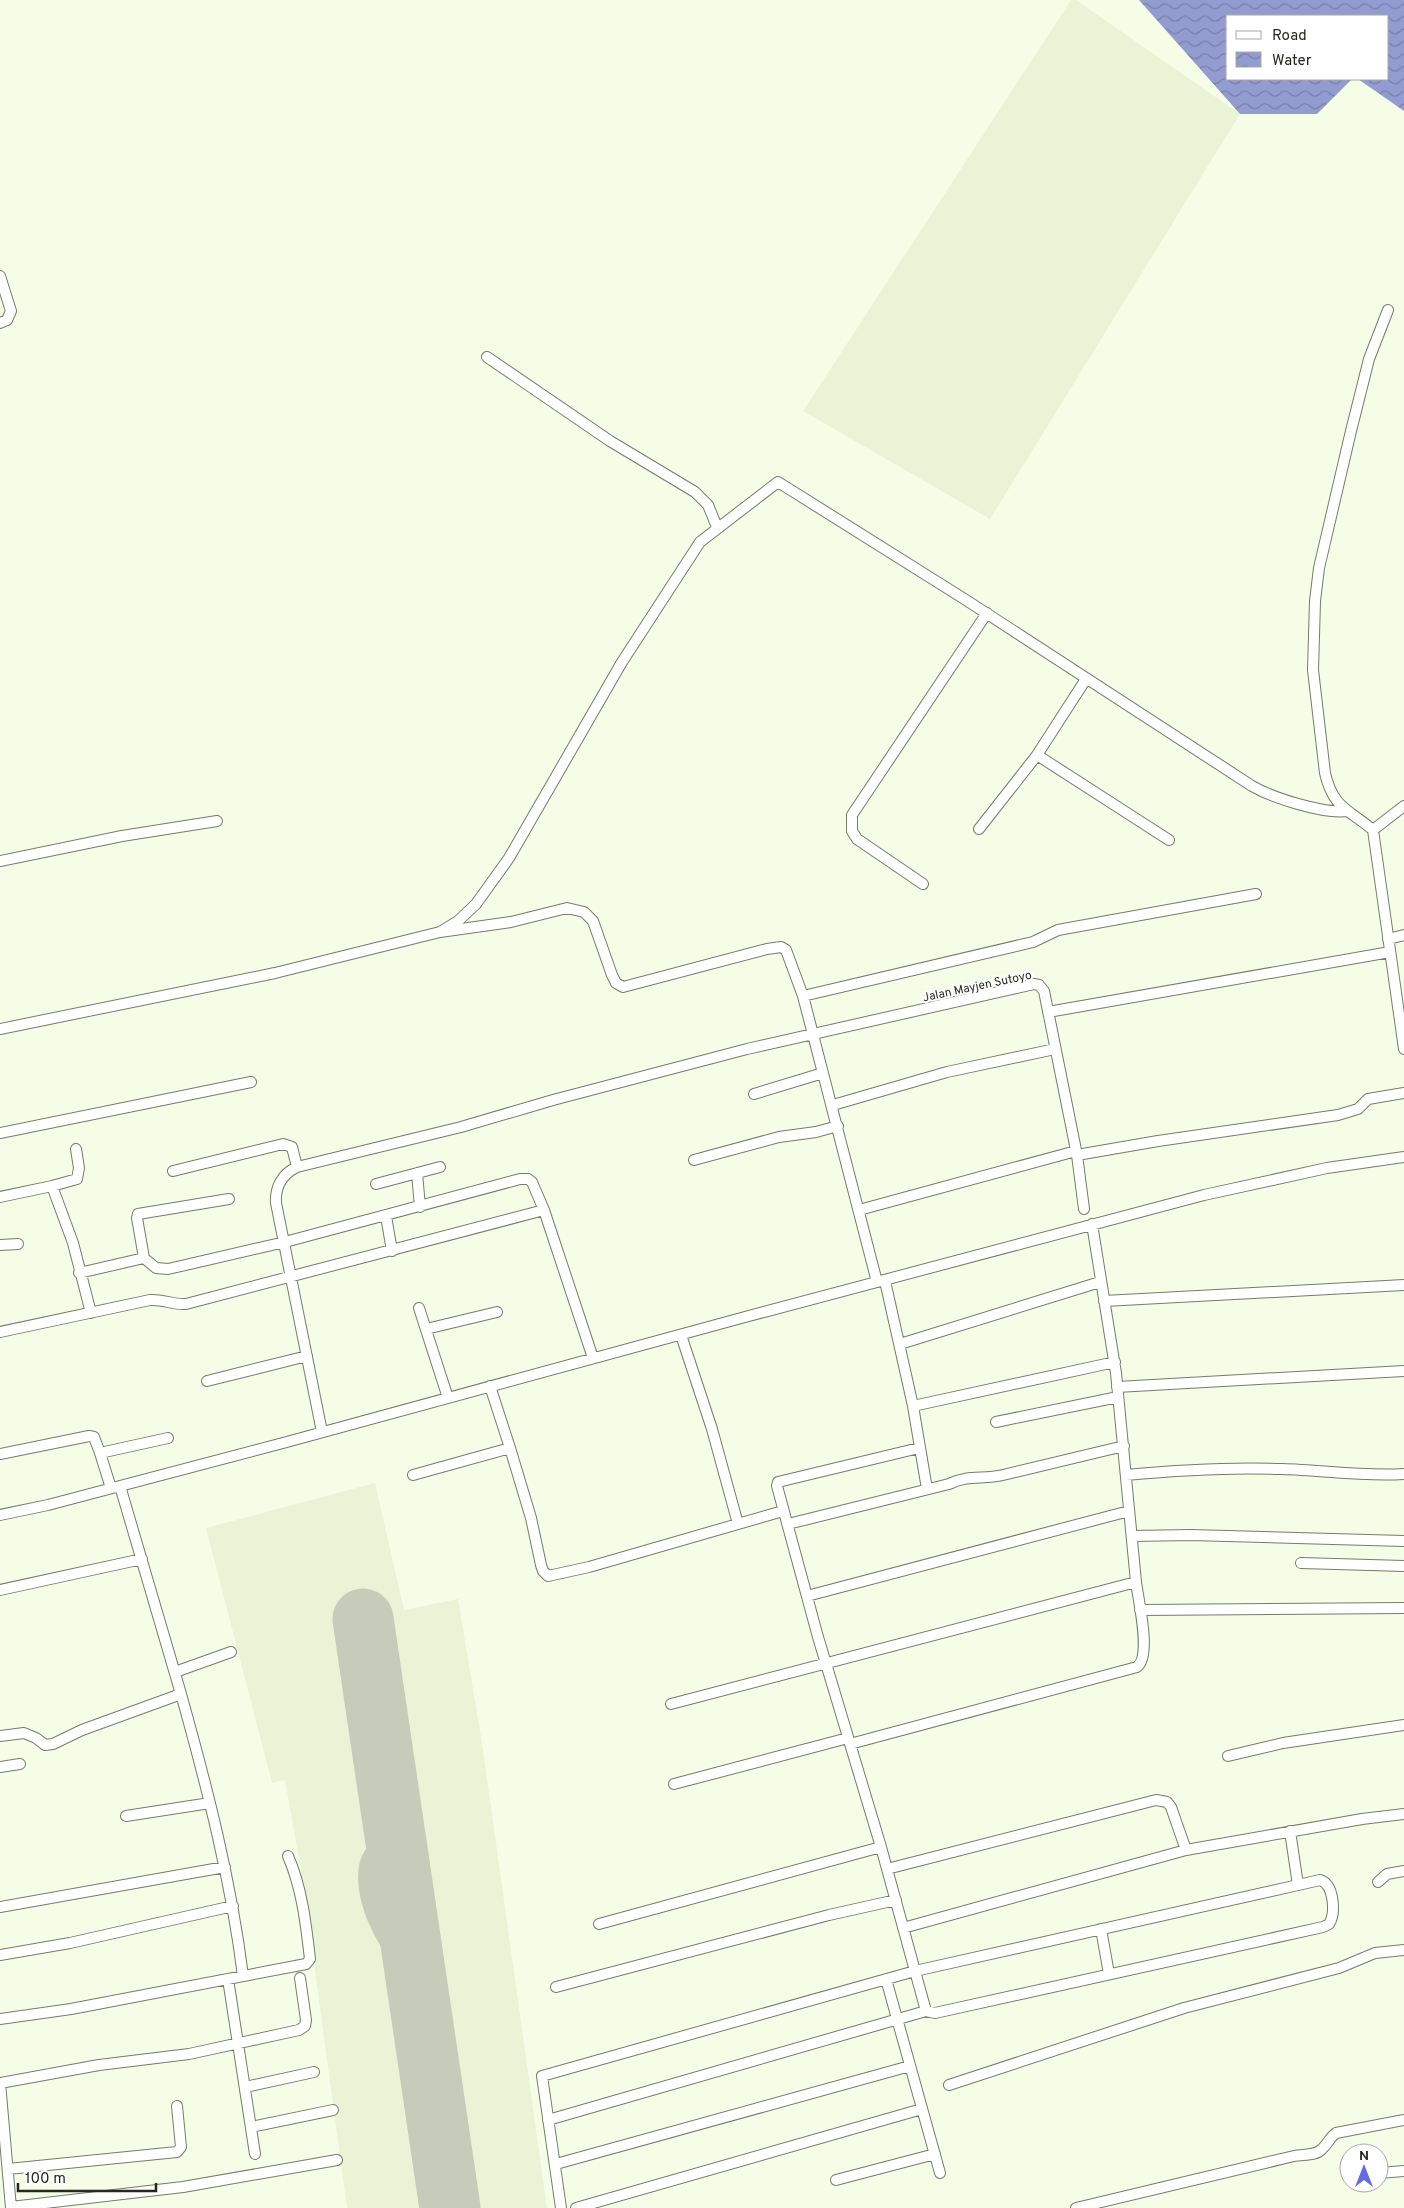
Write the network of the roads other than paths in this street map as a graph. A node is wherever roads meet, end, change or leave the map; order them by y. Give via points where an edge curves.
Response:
1 (0, 276) edge
2 (1388, 310) dead end
3 (0, 323) edge
4 (487, 357) dead end
5 (717, 527) junction
6 (986, 613) junction
7 (1086, 679) junction
8 (1037, 755) junction
9 (1404, 806) edge
10 (1347, 811) junction
11 (217, 821) dead end
12 (979, 829) dead end
13 (1373, 830) junction
14 (1168, 840) dead end
15 (0, 861) edge
16 (923, 884) dead end
17 (1256, 894) dead end
18 (440, 932) junction
19 (1404, 934) edge
20 (1388, 939) junction
21 (1390, 952) junction
22 (803, 996) junction
23 (1048, 1012) junction
24 (0, 1029) edge
25 (812, 1035) junction
26 (1056, 1049) junction
27 (1404, 1049) edge
28 (824, 1073) junction
29 (251, 1082) dead end
30 (1404, 1093) edge
31 (754, 1094) dead end
32 (833, 1105) junction
33 (838, 1126) junction
34 (0, 1133) edge
35 (76, 1149) dead end
36 (1077, 1153) junction
37 (1404, 1157) edge
38 (694, 1160) dead end
39 (297, 1167) junction
40 (440, 1167) dead end
41 (173, 1170) dead end
42 (417, 1173) junction
43 (376, 1184) dead end
44 (52, 1186) junction
45 (0, 1197) edge
46 (229, 1199) dead end
47 (420, 1207) junction
48 (544, 1210) junction
49 (859, 1210) junction
50 (386, 1216) junction
51 (1089, 1225) junction
52 (285, 1242) junction
53 (18, 1244) dead end
54 (0, 1245) edge
55 (392, 1251) junction
56 (144, 1258) junction
57 (79, 1273) junction
58 (292, 1277) junction
59 (881, 1282) junction
60 (1100, 1282) junction
61 (1404, 1285) edge
62 (1104, 1301) junction
63 (419, 1308) dead end
64 (497, 1312) dead end
65 (91, 1314) junction
66 (426, 1329) junction
67 (0, 1332) edge
68 (681, 1335) junction
69 (900, 1344) junction
70 (307, 1356) junction
71 (593, 1358) junction
72 (1115, 1362) junction
73 (1404, 1370) edge
74 (207, 1381) dead end
75 (490, 1386) junction
76 (1118, 1392) junction
77 (448, 1398) junction
78 (913, 1406) junction
79 (996, 1422) dead end
80 (322, 1432) junction
81 (168, 1438) dead end
82 (1124, 1446) junction
83 (510, 1448) junction
84 (919, 1448) junction
85 (100, 1453) junction
86 (0, 1454) edge
87 (1404, 1474) edge
88 (413, 1475) dead end
89 (1126, 1475) junction
90 (116, 1487) junction
91 (927, 1489) junction
92 (1129, 1511) junction
93 (777, 1513) junction
94 (0, 1515) edge
95 (738, 1524) junction
96 (788, 1524) junction
97 (1132, 1536) junction
98 (1404, 1541) edge
99 (142, 1559) junction
100 (1301, 1563) dead end
101 (1404, 1566) edge
102 (1136, 1582) junction
103 (0, 1590) edge
104 (807, 1596) junction
105 (1404, 1608) edge
106 (1140, 1610) junction
107 (231, 1652) dead end
108 (826, 1664) junction
109 (175, 1672) junction
110 (181, 1694) junction
111 (671, 1704) dead end
112 (1404, 1725) edge
113 (0, 1736) edge
114 (843, 1741) junction
115 (1228, 1756) dead end
116 (20, 1764) dead end
117 (0, 1767) edge
118 (674, 1784) dead end
119 (210, 1803) junction
120 (1404, 1814) edge
121 (126, 1816) dead end
122 (1290, 1831) junction
123 (881, 1847) junction
124 (1186, 1850) junction
125 (288, 1856) dead end
126 (225, 1867) junction
127 (887, 1869) junction
128 (1404, 1871) edge
129 (1378, 1882) dead end
130 (1298, 1885) junction
131 (888, 1901) junction
132 (233, 1906) junction
133 (0, 1907) edge
134 (599, 1924) dead end
135 (903, 1928) junction
136 (1101, 1929) junction
137 (1404, 1950) edge
138 (0, 1955) edge
139 (915, 1971) junction
140 (1109, 1974) junction
141 (243, 1976) junction
142 (300, 1978) dead end
143 (228, 1979) junction
144 (886, 1979) junction
145 (556, 1987) dead end
146 (926, 2011) junction
147 (0, 2019) edge
148 (898, 2021) junction
149 (239, 2043) junction
150 (910, 2066) junction
151 (314, 2072) dead end
152 (0, 2083) edge
153 (245, 2086) junction
154 (949, 2086) dead end
155 (177, 2106) dead end
156 (922, 2109) junction
157 (333, 2110) dead end
158 (548, 2120) junction
159 (1404, 2120) edge
160 (251, 2127) junction
161 (3, 2133) edge
162 (255, 2154) dead end
163 (935, 2154) junction
164 (337, 2160) dead end
165 (556, 2164) junction
166 (8, 2169) junction
167 (1404, 2171) edge
168 (1389, 2172) edge
169 (940, 2173) dead end
170 (836, 2180) dead end
171 (11, 2207) edge
172 (561, 2208) edge
173 (576, 2208) edge
174 (1076, 2208) edge

1 - 3 street via 11,311 7,320
2 - 10 street via 1369,359 1351,430 1319,568 1314,607 1313,670 1324,773 1334,800
4 - 5 street via 610,441 695,492 708,505
5 - 6 street via 778,482
5 - 18 street via 689,557 622,662 504,866 476,904
6 - 7 street
6 - 16 street via 852,815 852,831 857,839
7 - 8 street
7 - 10 street via 1262,792 1327,811
8 - 12 street
8 - 14 street
9 - 13 street
10 - 13 street
11 - 15 street
13 - 20 street
17 - 22 street via 1058,930 1033,942
18 - 22 street via 575,909 593,921 612,975 620,986 627,987 781,947 786,950
18 - 24 street via 275,973
19 - 20 street
20 - 21 street
21 - 23 street
21 - 27 street
22 - 25 street
23 - 25 street, Jalan Mayjen Sutoyo via 1044,991 1034,984
23 - 26 street, Jalan Mayjen Sutoyo
25 - 28 street
25 - 39 street, Jalan Mayjen Sutoyo via 738,1051 461,1127
26 - 32 street via 947,1072
26 - 36 street, Jalan Mayjen Sutoyo
28 - 31 street
28 - 32 street
29 - 34 street
30 - 36 street via 1368,1099 1358,1109 1344,1114
32 - 33 street
33 - 38 street via 779,1136
33 - 49 street
35 - 44 street via 77,1179
36 - 49 street
36 - 51 street, Jalan Mayjen Sutoyo via 1084,1211
37 - 51 street via 1250,1184
39 - 41 street via 292,1147 284,1144
39 - 52 street via 285,1175 275,1193
40 - 42 street
42 - 43 street
42 - 47 street
44 - 45 street
44 - 57 street via 73,1243
46 - 56 street via 138,1214
47 - 48 street via 528,1179
47 - 50 street
48 - 55 street
48 - 71 street
49 - 59 street
50 - 52 street
50 - 55 street
51 - 59 street
51 - 60 street, Jalan Mayjen Sutoyo
52 - 56 street via 168,1269 156,1268
52 - 58 street
53 - 54 street
55 - 58 street
56 - 57 street
57 - 65 street
58 - 65 street via 186,1304 158,1299
58 - 70 street
59 - 68 street
59 - 69 street
60 - 62 street, Jalan Mayjen Sutoyo
60 - 69 street
61 - 62 street
62 - 72 street, Jalan Mayjen Sutoyo
63 - 66 street
64 - 66 street
65 - 67 street
66 - 77 street
68 - 71 street
68 - 95 street
69 - 78 street
70 - 74 street
70 - 80 street
71 - 75 street
72 - 76 street, Jalan Mayjen Sutoyo
72 - 78 street
73 - 76 street
75 - 77 street
75 - 83 street
76 - 79 street
76 - 82 street, Jalan Mayjen Sutoyo
77 - 80 street
78 - 84 street
80 - 90 street
81 - 85 street
82 - 89 street, Jalan Mayjen Sutoyo
82 - 91 street via 1003,1476 967,1476
83 - 88 street
83 - 95 street via 531,1518 540,1565 548,1576
84 - 91 street
84 - 93 street via 778,1482
85 - 86 street via 94,1437 89,1436
85 - 90 street
87 - 89 street via 1242,1468
89 - 92 street, Jalan Mayjen Sutoyo
90 - 94 street
90 - 99 street
91 - 96 street
92 - 97 street, Jalan Mayjen Sutoyo
92 - 104 street
93 - 95 street
93 - 96 street
96 - 104 street
97 - 98 street
97 - 102 street, Jalan Mayjen Sutoyo
99 - 103 street
99 - 109 street
100 - 101 street
102 - 106 street, Jalan Mayjen Sutoyo
102 - 108 street
104 - 108 street
105 - 106 street
106 - 114 street, Jalan Mayjen Sutoyo via 1144,1647 1143,1659 1137,1667
107 - 109 street
108 - 111 street
108 - 114 street
109 - 110 street
110 - 113 street via 53,1744 45,1745 24,1733
110 - 119 street
112 - 115 street
114 - 118 street
114 - 123 street
116 - 117 street
119 - 121 street
119 - 126 street
120 - 122 street
122 - 124 street
122 - 130 street
123 - 127 street
123 - 134 street
124 - 127 street via 1171,1807 1167,1802 1156,1800
124 - 135 street
125 - 141 street via 301,1895 309,1961
126 - 132 street
126 - 133 street
127 - 131 street
128 - 129 street via 1387,1874
130 - 136 street
130 - 140 street via 1320,1880 1328,1885 1332,1914 1329,1924
131 - 135 street
131 - 145 street
132 - 138 street via 70,1943
132 - 141 street
135 - 139 street
136 - 139 street
136 - 140 street
137 - 154 street via 1374,1953 1339,1968 1184,2008
139 - 144 street
139 - 146 street
140 - 146 street via 935,2013
141 - 143 street
142 - 149 street via 305,2026
143 - 147 street
143 - 149 street
144 - 148 street
144 - 158 street via 542,2076
146 - 148 street
148 - 150 street
148 - 158 street
149 - 152 street via 189,2054 99,2065
149 - 153 street
150 - 156 street
150 - 165 street
151 - 153 street
152 - 161 street
153 - 160 street
155 - 166 street via 181,2147 177,2152
156 - 163 street
156 - 173 street
157 - 160 street
158 - 165 street
159 - 174 street via 1336,2133 1315,2154 1294,2156
160 - 162 street
161 - 166 street
163 - 169 street
163 - 170 street
164 - 171 street via 183,2187
165 - 172 street
166 - 171 street
167 - 168 street

